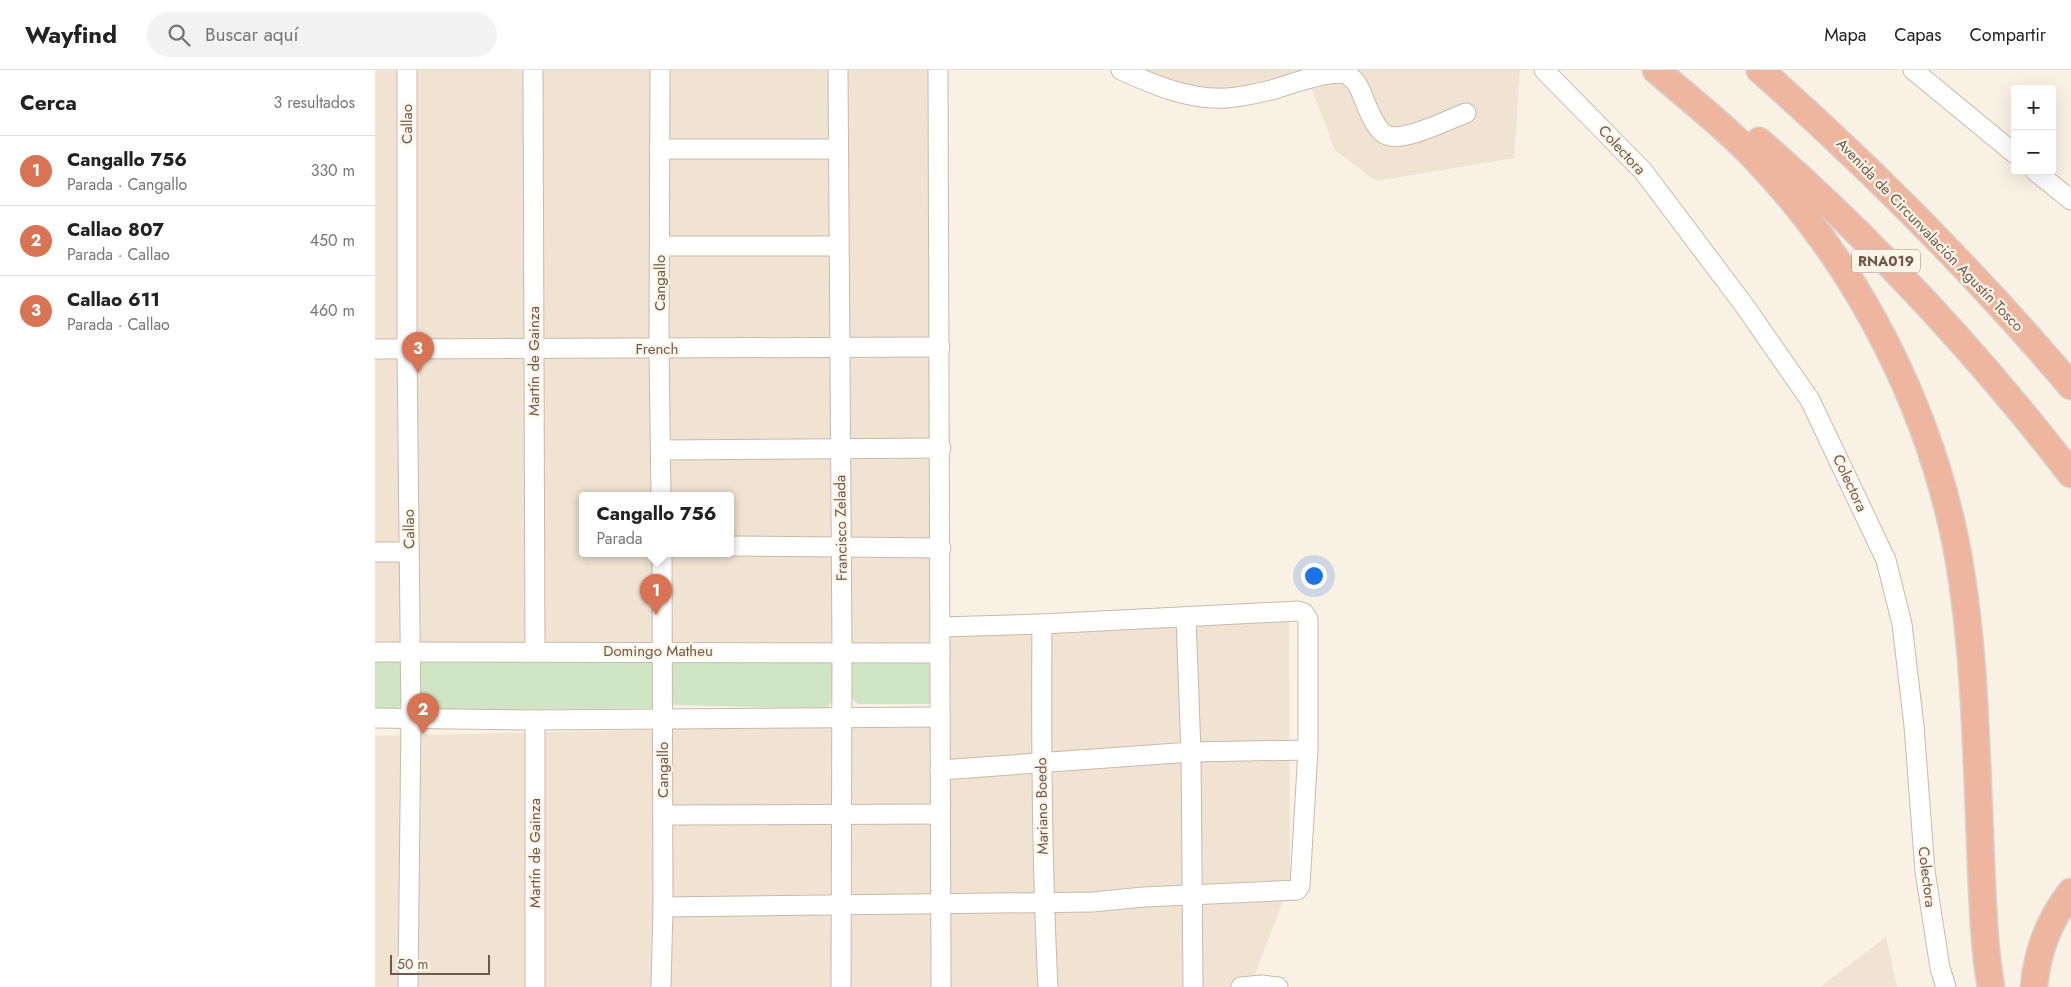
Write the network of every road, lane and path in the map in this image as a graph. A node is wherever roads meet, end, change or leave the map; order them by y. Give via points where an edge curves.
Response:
1 (407, 70) edge
2 (533, 70) edge
3 (660, 70) edge
4 (837, 70) edge
5 (938, 70) edge
6 (1121, 70) edge
7 (1544, 70) edge
8 (1656, 70) edge
9 (1677, 70) edge
10 (1761, 70) edge
11 (1913, 70) edge
12 (1466, 113) dead end
13 (659, 149) junction
14 (837, 149) junction
15 (2011, 151) edge
16 (2040, 175) edge
17 (2071, 200) edge
18 (660, 246) junction
19 (838, 246) junction
20 (940, 347) junction
21 (840, 348) junction
22 (375, 349) edge
23 (407, 349) junction
24 (659, 349) junction
25 (534, 350) junction
26 (2071, 361) edge
27 (2071, 386) edge
28 (941, 448) junction
29 (841, 449) junction
30 (661, 450) junction
31 (2071, 474) edge
32 (661, 492) edge
33 (734, 546) edge
34 (842, 547) junction
35 (941, 548) junction
36 (375, 552) edge
37 (409, 552) junction
38 (662, 557) edge
39 (1186, 618) junction
40 (1042, 624) junction
41 (940, 627) junction
42 (662, 651) junction
43 (375, 652) edge
44 (411, 652) junction
45 (535, 652) junction
46 (842, 652) junction
47 (940, 652) junction
48 (940, 717) junction
49 (375, 718) edge
50 (411, 718) junction
51 (842, 718) junction
52 (663, 719) junction
53 (535, 720) junction
54 (1308, 750) junction
55 (1191, 752) junction
56 (1041, 762) junction
57 (940, 770) junction
58 (842, 814) junction
59 (939, 814) junction
60 (663, 815) junction
61 (2071, 892) edge
62 (1192, 895) junction
63 (1044, 903) junction
64 (939, 904) junction
65 (841, 905) junction
66 (663, 907) junction
67 (408, 987) edge
68 (535, 987) edge
69 (661, 987) edge
70 (841, 987) edge
71 (941, 987) edge
72 (1049, 987) edge
73 (1193, 987) edge
74 (1241, 987) edge
75 (1277, 987) edge
76 (1946, 987) edge
77 (1991, 987) edge
78 (2034, 987) edge

1 - 23 street, Callao
2 - 25 street, Martín de Gainza
3 - 13 street, Cangallo
4 - 14 street, Francisco Zelada
5 - 20 street
6 - 12 street via 1162,88 1225,98 1344,73 1360,88 1375,123 1384,134 1395,137 1413,134
7 - 76 street, Colectora via 1643,171 1755,321 1810,400 1886,560 1903,624 1925,871 1940,968
8 - 77 highway via 1765,168 1808,220 1865,305 1895,362 1921,426 1953,532 1965,598 1974,700 1983,917
9 - 31 highway, RNA019 via 1849,223 2011,398
10 - 26 highway via 1837,120 1885,164 2003,284
10 - 27 highway, Avenida de Circunvalación Agustín Tosco / RNA019 via 1879,178 2005,310
11 - 15 street
13 - 14 street
13 - 18 street, Cangallo
14 - 19 street, Francisco Zelada
16 - 17 street
18 - 19 street
18 - 24 street, Cangallo
19 - 21 street, Francisco Zelada
20 - 21 street, French
20 - 28 street
21 - 24 street, French
21 - 29 street, Francisco Zelada
22 - 23 street, French
23 - 25 street, French
23 - 37 street, Callao
24 - 25 street, French
24 - 30 street, Cangallo
25 - 45 street, Martín de Gainza
28 - 29 street
28 - 35 street
29 - 30 street
29 - 34 street, Francisco Zelada
30 - 32 street, Cangallo
33 - 34 street
34 - 35 street
34 - 46 street, Francisco Zelada
35 - 41 street
36 - 37 street
37 - 44 street, Callao
38 - 42 street, Cangallo
39 - 40 street
39 - 54 street via 1304,612 1308,619
39 - 55 street
40 - 41 street
40 - 56 street, Mariano Boedo
41 - 47 street
42 - 45 street, Domingo Matheu
42 - 46 street, Domingo Matheu
42 - 52 street, Cangallo
43 - 44 street, Domingo Matheu
44 - 45 street, Domingo Matheu
44 - 50 street, Callao
46 - 47 street, Domingo Matheu
46 - 51 street, Francisco Zelada
47 - 48 street
48 - 51 street
48 - 57 street
49 - 50 street
50 - 53 street
50 - 67 street, Callao
51 - 52 street
51 - 58 street, Francisco Zelada
52 - 53 street
52 - 60 street, Cangallo
53 - 68 street, Martín de Gainza
54 - 55 street
54 - 62 street via 1300,886 1297,890
55 - 56 street
55 - 62 street
56 - 57 street
56 - 63 street, Mariano Boedo
57 - 59 street
58 - 59 street
58 - 60 street
58 - 65 street, Francisco Zelada
59 - 64 street
60 - 66 street, Cangallo
61 - 78 highway via 2047,932 2036,966
62 - 63 street
62 - 73 street
63 - 64 street
63 - 72 street, Mariano Boedo
64 - 65 street
64 - 71 street
65 - 66 street
65 - 70 street, Francisco Zelada
66 - 69 street, Cangallo
74 - 75 street via 1262,984

